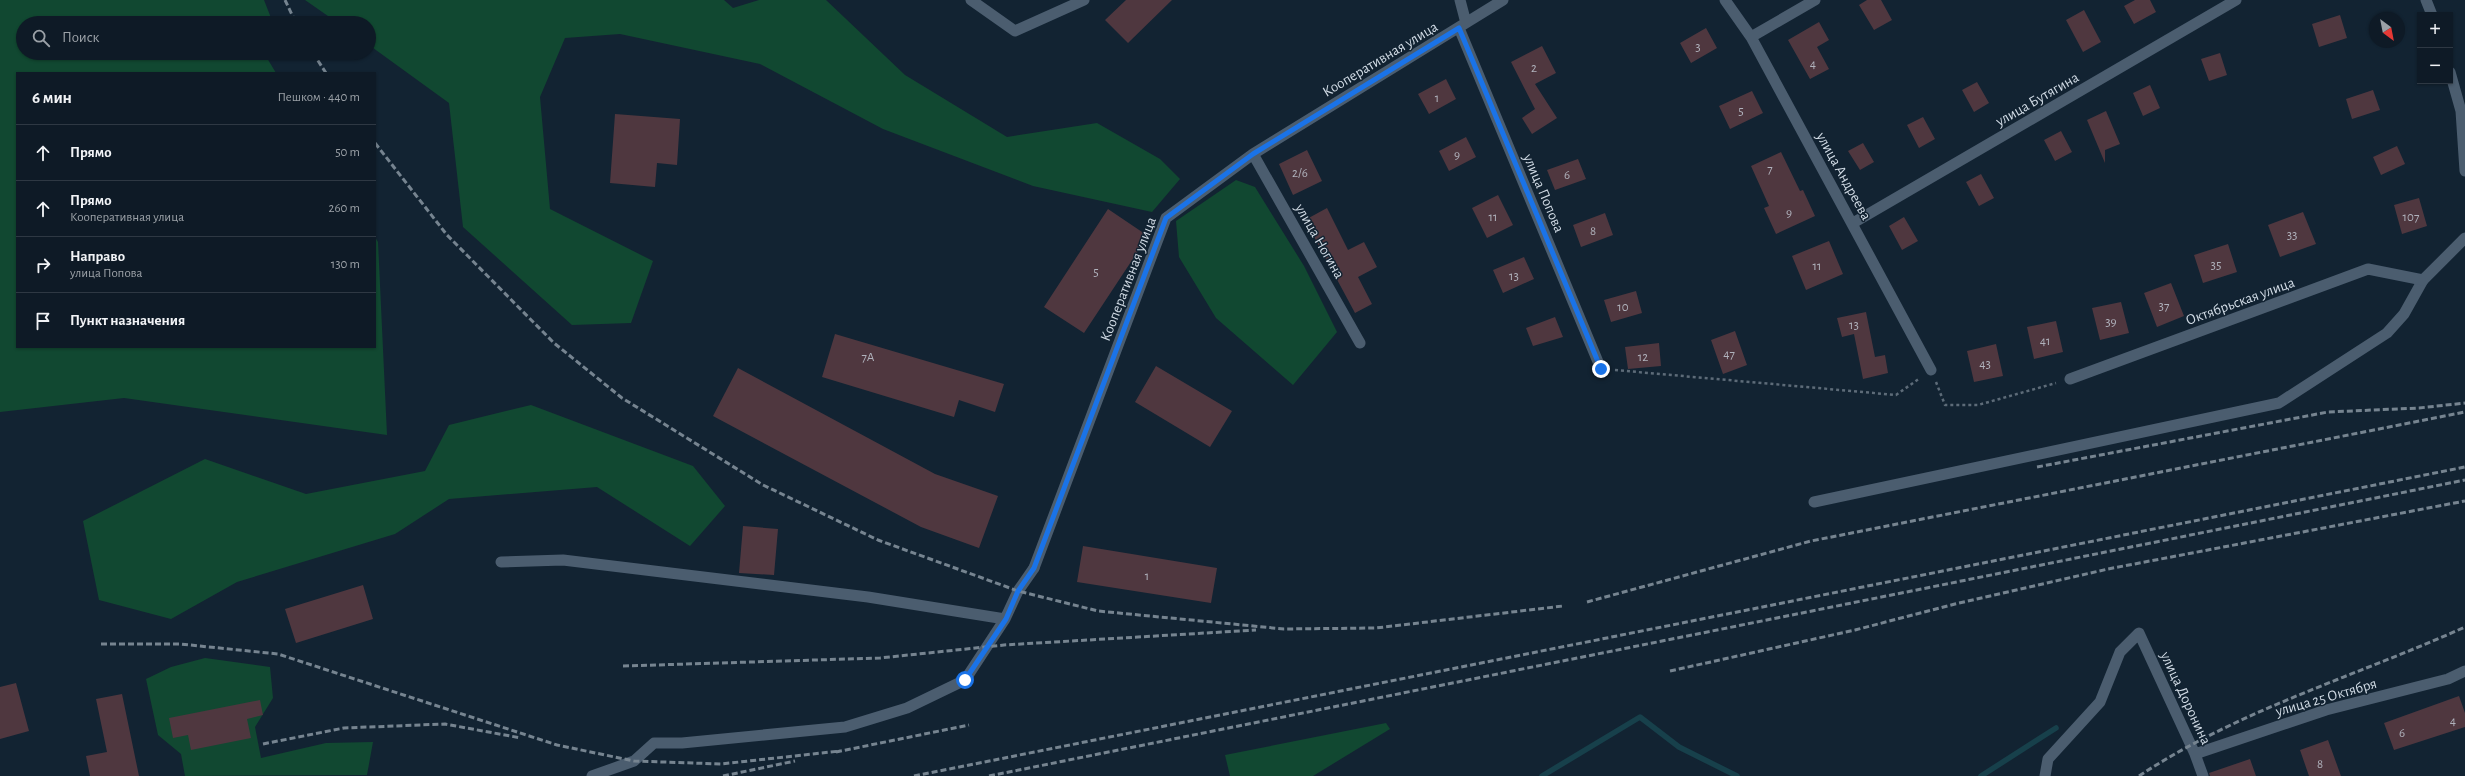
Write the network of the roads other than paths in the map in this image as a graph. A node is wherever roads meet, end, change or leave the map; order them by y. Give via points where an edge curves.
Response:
1 (971, 0) edge
2 (1084, 0) edge
3 (1460, 0) edge
4 (1503, 0) edge
5 (1725, 0) edge
6 (1815, 0) edge
7 (2236, 0) edge
8 (2426, 0) edge
9 (2431, 12) edge
10 (1462, 26) junction
11 (1751, 37) junction
12 (2453, 83) edge
13 (1253, 154) junction
14 (2465, 171) edge
15 (1853, 223) junction
16 (2465, 238) edge
17 (2423, 280) junction
18 (1360, 343) dead end
19 (1601, 369) road end
20 (1931, 370) road end
21 (2070, 379) road end
22 (1814, 502) dead end
23 (501, 562) dead end
24 (1006, 619) junction
25 (2465, 671) edge
26 (2195, 754) junction
27 (592, 776) edge
28 (2045, 776) edge
29 (2203, 776) edge

1 - 2 street via 1016,31
3 - 10 street, улица Попова
4 - 10 street, Кооперативная улица
5 - 11 street, улица Андреева
6 - 11 street
7 - 15 street, улица Бутягина
8 - 9 street
10 - 13 street, Кооперативная улица
10 - 19 street, улица Попова
11 - 15 street, улица Андреева
12 - 14 street via 2461,111
13 - 18 street, улица Ногина
13 - 24 street, Кооперативная улица via 1166,218 1034,568 1018,591
15 - 20 street, улица Андреева
16 - 17 street
17 - 21 street, Октябрьская улица via 2368,269
17 - 22 street via 2404,314 2387,333 2279,403
23 - 24 street via 563,560 868,597
24 - 27 street, Кооперативная улица via 965,680 907,708 845,727 682,743 654,743 634,761
25 - 26 street, улица 25 Октября via 2448,679 2326,710
26 - 28 street, улица Доронина via 2139,633 2120,652 2100,702 2048,760
26 - 29 street, улица Доронина

